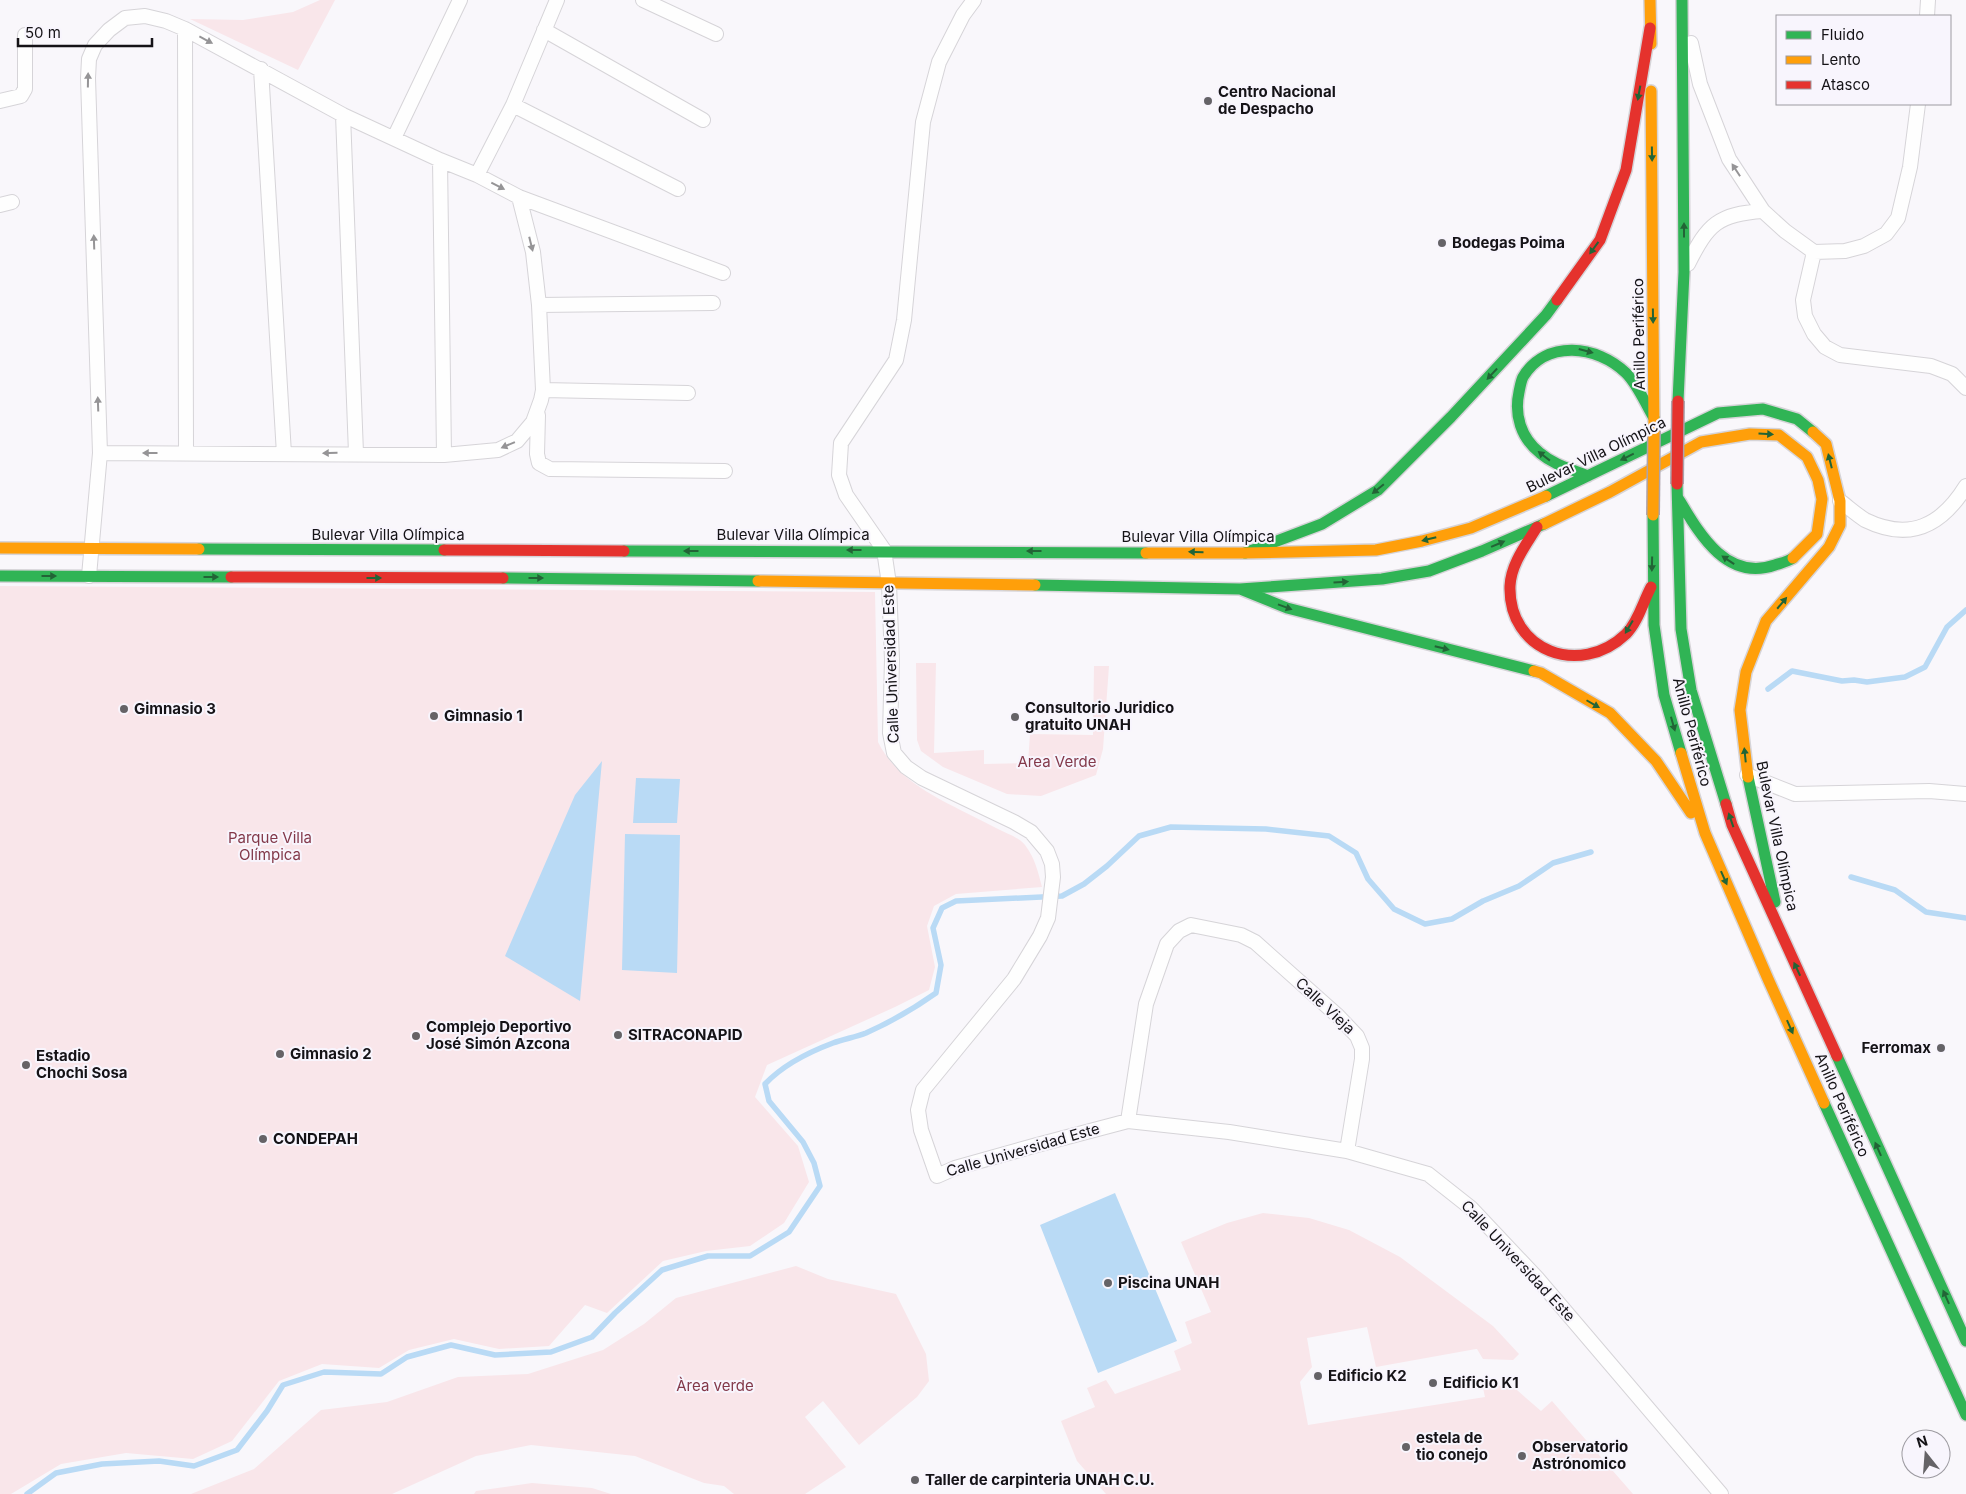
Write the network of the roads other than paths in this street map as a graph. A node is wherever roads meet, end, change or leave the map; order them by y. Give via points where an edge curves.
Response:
1 (460, 0) edge
2 (556, 0) edge
3 (643, 0) edge
4 (974, 0) edge
5 (1650, 0) edge
6 (1928, 0) edge
7 (1682, 2) edge
8 (1927, 15) edge
9 (1650, 28) junction
10 (185, 29) junction
11 (544, 30) junction
12 (716, 34) dead end
13 (25, 35) dead end
14 (261, 69) junction
15 (0, 101) edge
16 (513, 104) junction
17 (1918, 105) edge
18 (343, 115) junction
19 (703, 120) dead end
20 (394, 138) junction
21 (440, 160) junction
22 (477, 175) junction
23 (678, 189) dead end
24 (519, 197) junction
25 (1763, 211) junction
26 (1814, 252) junction
27 (1684, 272) junction
28 (723, 273) dead end
29 (713, 303) dead end
30 (539, 306) junction
31 (1966, 388) edge
32 (543, 390) junction
33 (688, 393) dead end
34 (538, 409) junction
35 (1654, 423) junction
36 (100, 453) junction
37 (186, 453) junction
38 (356, 453) junction
39 (284, 454) junction
40 (444, 455) junction
41 (725, 471) dead end
42 (1588, 476) junction
43 (1966, 486) edge
44 (1678, 498) junction
45 (1840, 501) junction
46 (1538, 527) junction
47 (0, 548) edge
48 (90, 549) junction
49 (884, 550) junction
50 (1245, 553) junction
51 (0, 576) edge
52 (89, 576) junction
53 (889, 584) junction
54 (1652, 584) junction
55 (1240, 589) junction
56 (1747, 775) junction
57 (1966, 794) edge
58 (1705, 833) junction
59 (1783, 940) junction
60 (1128, 1121) junction
61 (1347, 1151) junction
62 (1966, 1341) edge
63 (1966, 1415) edge
64 (1721, 1494) edge

1 - 20 street
2 - 11 street
3 - 12 street
4 - 49 street via 939,62 923,122 904,320 896,360 840,449 839,475 846,495
5 - 9 main road, Anillo Periférico
6 - 8 street
25 -> 7 street via 1729,159 1700,84
27 -> 7 main road, Anillo Periférico
9 -> 35 main road, Anillo Periférico
9 -> 50 main road via 1626,170 1600,240 1546,315 1378,490 1322,524
10 -> 14 street
36 -> 10 street via 89,59 104,35 125,18 146,16
10 - 37 street
11 - 16 street
11 - 19 street
13 - 15 street via 25,89 21,96
14 - 18 street
14 - 39 street
16 - 22 street
16 - 23 street
17 - 26 street via 1910,167 1898,218 1886,234 1864,246 1845,251
18 - 20 street
18 - 38 street
20 - 21 street
21 - 22 street
21 - 40 street
22 -> 24 street
24 - 28 street
24 -> 30 street via 533,252
25 - 26 street
25 - 27 street via 1738,213 1717,222 1700,240
26 - 31 street via 1803,300 1805,316 1814,334 1826,347 1840,355 1931,366 1952,374
27 - 44 main road, Anillo Periférico, bridge via 1678,401
29 - 30 street
30 - 32 street
32 - 33 street
32 - 34 street
34 -> 40 street via 533,422 518,441 498,450
34 - 41 street via 537,454 539,463 550,469
42 -> 35 main road via 1549,460 1530,444 1519,426 1516,402 1520,386 1538,361 1556,351 1581,349 1605,357 1626,373
35 -> 54 main road, Anillo Periférico, bridge
37 -> 36 street
36 - 48 street
37 - 39 street
38 -> 39 street
38 - 40 street
45 -> 42 main road, Bulevar Villa Olímpica via 1826,444 1797,419 1763,409 1718,413
42 -> 50 main road, Bulevar Villa Olímpica via 1471,528 1422,541 1376,550
43 - 45 street via 1957,501 1939,519 1916,530 1888,528 1865,519
46 -> 44 main road via 1701,442 1750,434 1779,435 1807,458 1818,480 1822,499 1817,534 1791,560 1760,570 1730,564 1701,536
59 -> 44 main road, Anillo Periférico via 1732,824 1691,690 1681,629
56 -> 45 main road, Bulevar Villa Olímpica via 1740,710 1746,672 1766,621 1829,546 1840,525
54 -> 46 main road via 1628,632 1613,646 1590,655 1573,656 1541,648 1520,630 1510,607 1510,584 1516,560
55 -> 46 main road via 1382,579 1429,570
47 - 48 main road, Bulevar Villa Olímpica
49 -> 48 main road, Bulevar Villa Olímpica
48 - 52 street
50 -> 49 main road, Bulevar Villa Olímpica
49 - 53 street, Calle Universidad Este
51 -> 52 main road
52 -> 53 main road via 662,579
53 - 55 main road
53 - 60 street, Calle Universidad Este via 890,733 894,753 922,778 1031,832 1047,851 1052,864 1048,918 1040,936 1014,979 923,1090 918,1110 921,1130 937,1176 955,1168
54 -> 58 main road, Anillo Periférico via 1664,695
55 -> 58 main road via 1288,608 1540,673 1610,713 1656,761
56 - 57 street via 1795,794 1929,791
56 - 59 main road, Bulevar Villa Olímpica
58 -> 63 main road, Anillo Periférico
62 -> 59 main road, Anillo Periférico
60 - 61 street, Calle Universidad Este via 1230,1132
60 - 61 street, Calle Vieja via 1146,1004 1167,944 1179,931 1191,925 1241,935 1255,942 1357,1036 1362,1059
61 - 64 street, Calle Universidad Este via 1428,1174 1471,1208 1537,1278

